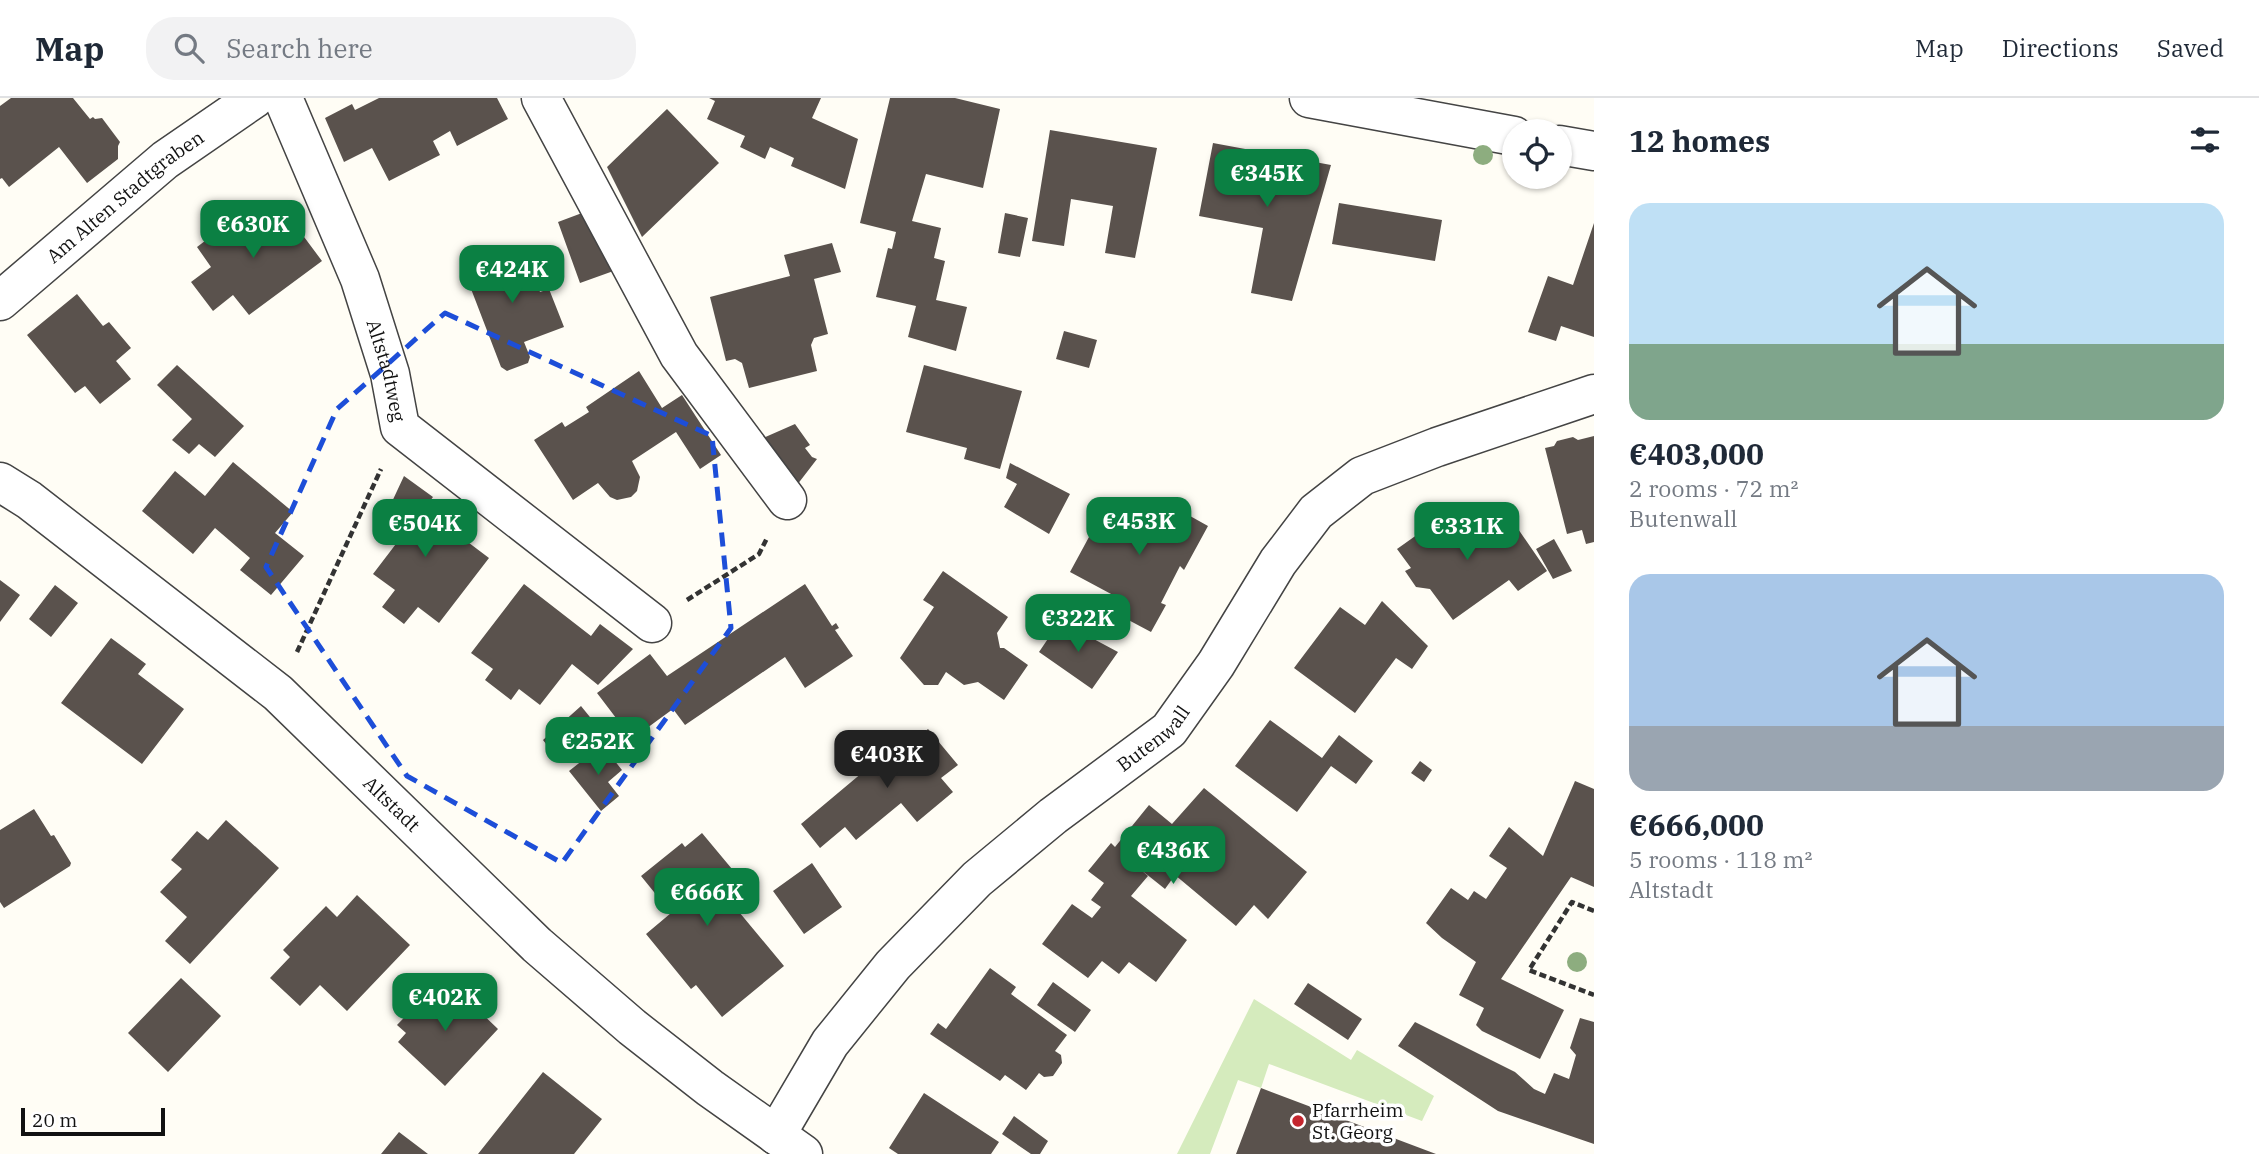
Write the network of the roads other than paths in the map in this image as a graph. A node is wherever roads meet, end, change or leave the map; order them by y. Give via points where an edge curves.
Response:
1 (255, 98) edge
2 (283, 98) edge
3 (541, 98) edge
4 (1309, 98) edge
5 (1502, 134) edge
6 (1572, 147) edge
7 (1594, 151) edge
8 (0, 300) edge
9 (1594, 394) edge
10 (0, 482) edge
11 (787, 500) road end
12 (652, 624) road end
13 (790, 1144) edge

1 - 8 street, Am Alten Stadtgraben via 165,160
2 - 12 street, Altstadtweg via 360,279 390,374 400,427
3 - 11 street via 679,355
4 - 5 street
6 - 7 street
9 - 13 street, Butenwall via 1362,476 1316,512 1168,730 977,879 893,965 830,1043
10 - 13 street, Altstadt via 278,693 537,946 710,1088

